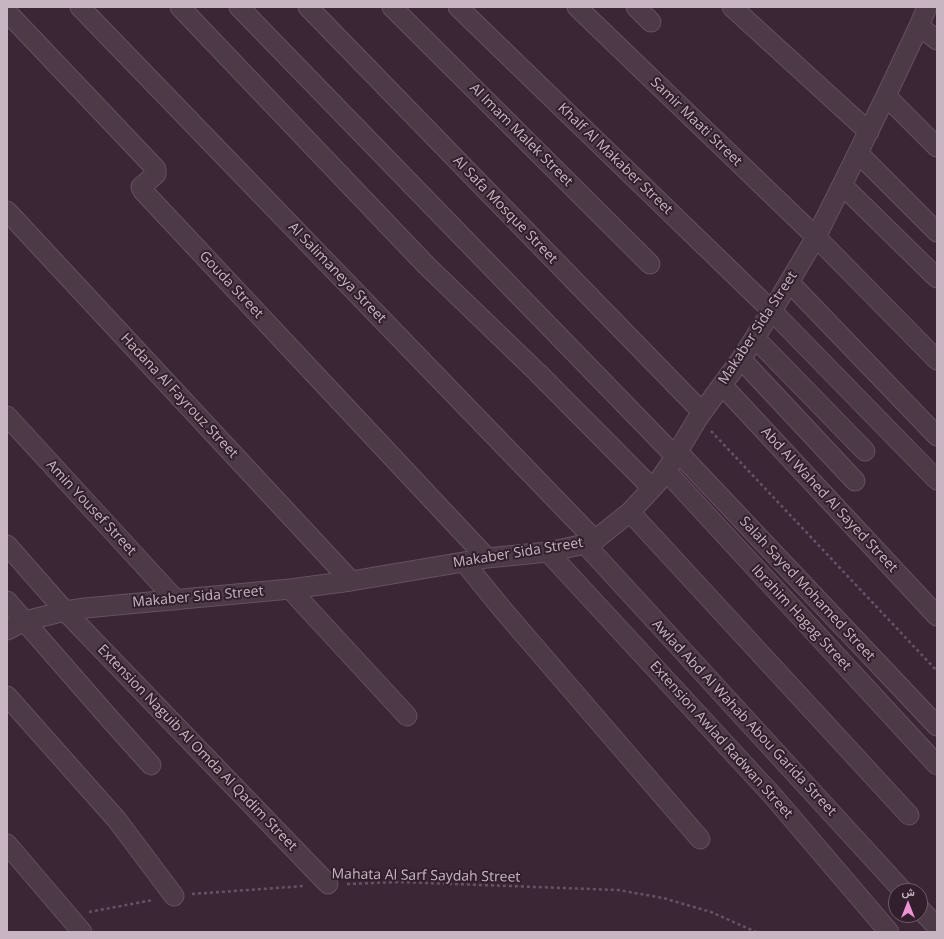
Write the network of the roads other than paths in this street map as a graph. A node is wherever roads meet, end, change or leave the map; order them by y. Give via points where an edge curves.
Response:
1 (80, 7) edge
2 (180, 7) edge
3 (239, 7) edge
4 (308, 7) edge
5 (392, 7) edge
6 (458, 7) edge
7 (577, 7) edge
8 (636, 7) edge
9 (732, 7) edge
10 (926, 7) edge
11 (7, 12) edge
12 (651, 22) dead end
13 (919, 26) junction
14 (937, 40) edge
15 (886, 96) junction
16 (869, 132) junction
17 (937, 147) edge
18 (858, 153) junction
19 (842, 185) junction
20 (7, 211) edge
21 (937, 232) edge
22 (816, 237) junction
23 (650, 264) dead end
24 (937, 278) edge
25 (789, 282) junction
26 (772, 311) junction
27 (755, 338) junction
28 (741, 359) junction
29 (937, 360) edge
30 (722, 385) junction
31 (700, 415) junction
32 (7, 416) edge
33 (937, 436) edge
34 (865, 451) dead end
35 (673, 460) junction
36 (937, 480) edge
37 (855, 481) dead end
38 (652, 488) junction
39 (630, 512) junction
40 (590, 542) junction
41 (7, 545) edge
42 (548, 552) junction
43 (487, 558) junction
44 (464, 562) junction
45 (351, 581) junction
46 (290, 589) junction
47 (176, 600) junction
48 (7, 601) edge
49 (65, 611) junction
50 (937, 616) edge
51 (25, 621) junction
52 (7, 630) edge
53 (7, 696) edge
54 (407, 716) dead end
55 (937, 726) edge
56 (151, 765) dead end
57 (937, 765) edge
58 (909, 814) dead end
59 (700, 839) dead end
60 (7, 844) edge
61 (897, 883) edge
62 (328, 884) road end
63 (174, 896) road end
64 (928, 917) edge
65 (937, 927) edge
66 (82, 932) edge
67 (889, 932) edge

1 - 40 street, Al Salimaneya Street
2 - 38 street via 426,265
3 - 35 street
4 - 31 street, Al Safa Mosque Street
5 - 23 street, Al Imam Malek Street
6 - 26 street, Khalf Al Makaber Street
7 - 22 street, Samir Maati Street
8 - 12 street
9 - 16 street
10 - 13 street, Makaber Sida Street
11 - 43 street, Gouda Street via 156,169 156,174 141,187 142,191
13 - 14 street
13 - 15 street, Makaber Sida Street
15 - 16 street, Makaber Sida Street
15 - 17 street
16 - 18 street, Makaber Sida Street
18 - 19 street, Makaber Sida Street
18 - 21 street
19 - 22 street, Makaber Sida Street
19 - 24 street
20 - 45 street, Hadana Al Fayrouz Street
22 - 25 street, Makaber Sida Street
22 - 29 street, Samir Maati Street
25 - 26 street, Makaber Sida Street
25 - 33 street
26 - 27 street, Makaber Sida Street
26 - 36 street, Khalf Al Makaber Street
27 - 28 street, Makaber Sida Street
27 - 34 street
28 - 30 street, Makaber Sida Street
28 - 37 street
30 - 31 street, Makaber Sida Street
30 - 50 street, Abd Al Wahed Al Sayed Street
31 - 35 street, Makaber Sida Street
32 - 47 street, Amin Yousef Street
35 - 38 street, Makaber Sida Street
35 - 55 street, Salah Sayed Mohamed Street
35 - 57 street, Ibrahim Hagag Street
38 - 39 street, Makaber Sida Street
39 - 40 street, Makaber Sida Street
39 - 58 street
40 - 42 street, Makaber Sida Street
40 - 61 street, Awlad Abd Al Wahab Abou Garida Street
41 - 49 street, Extension Naguib Al Omda Al Qadim Street
42 - 43 street, Makaber Sida Street
42 - 67 street, Extension Awlad Radwan Street via 773,796
43 - 44 street, Makaber Sida Street
44 - 45 street, Makaber Sida Street
44 - 59 street
45 - 46 street, Makaber Sida Street
46 - 47 street, Makaber Sida Street
46 - 54 street
47 - 49 street, Makaber Sida Street
48 - 51 street
49 - 51 street, Makaber Sida Street
49 - 62 street, Extension Naguib Al Omda Al Qadim Street
51 - 52 street, Makaber Sida Street
51 - 56 street
53 - 63 street via 118,820
60 - 66 street
64 - 65 street

